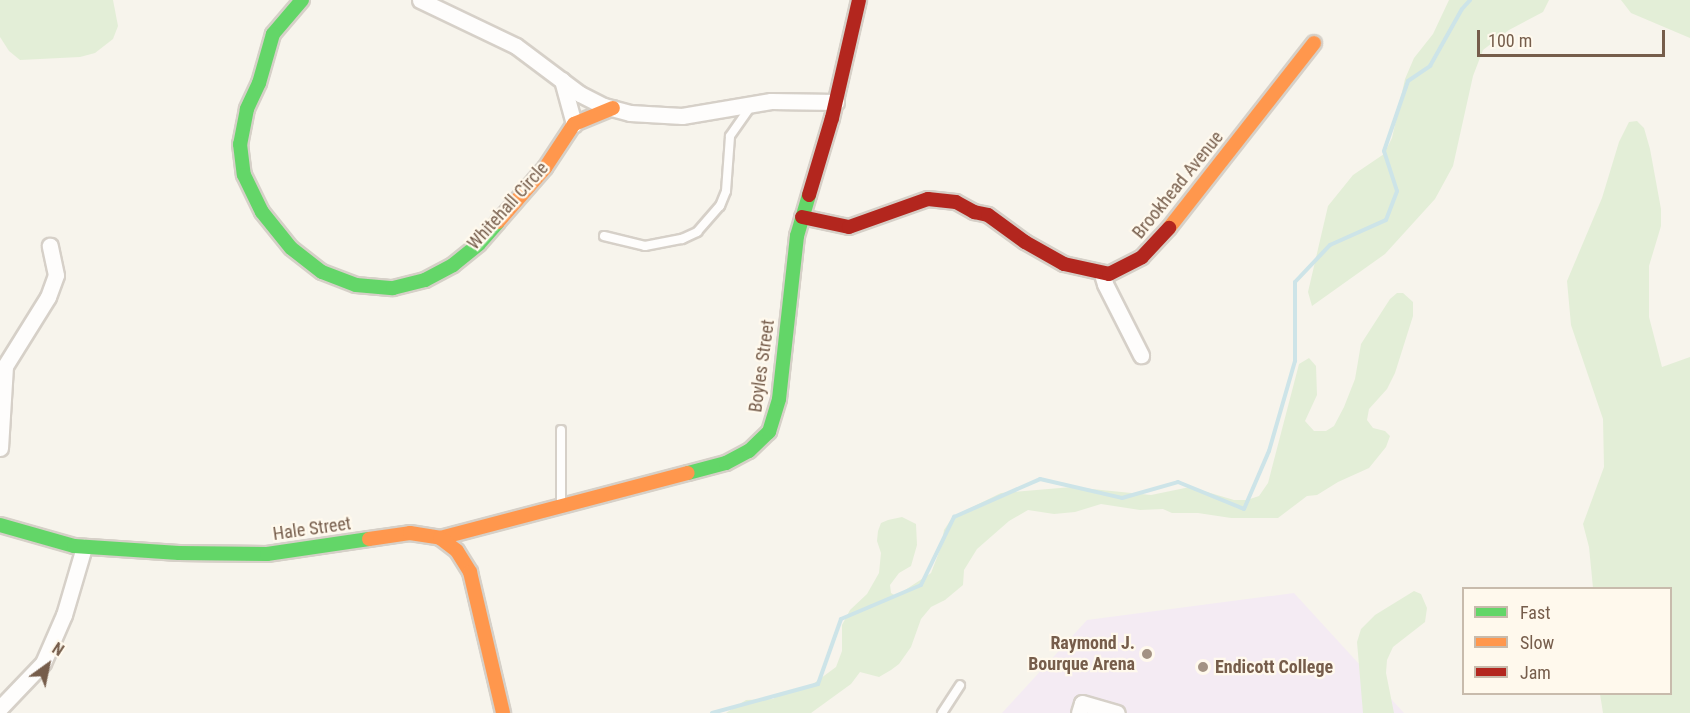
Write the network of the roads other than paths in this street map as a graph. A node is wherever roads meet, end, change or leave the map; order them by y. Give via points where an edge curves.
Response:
1 (302, 0) edge
2 (420, 0) edge
3 (859, 0) edge
4 (1314, 43) dead end
5 (562, 80) junction
6 (836, 102) junction
7 (753, 104) junction
8 (613, 108) junction
9 (574, 124) junction
10 (802, 217) junction
11 (604, 236) dead end
12 (50, 246) dead end
13 (1102, 274) junction
14 (1141, 356) dead end
15 (2, 365) edge
16 (561, 430) dead end
17 (0, 448) edge
18 (561, 507) junction
19 (0, 525) edge
20 (440, 538) junction
21 (84, 547) junction
22 (960, 685) dead end
23 (0, 708) edge
24 (503, 713) edge
25 (942, 713) edge
26 (1079, 713) edge
27 (1116, 713) edge

1 - 9 street, Whitehall Circle via 273,34 247,109 240,144 244,175 262,212 291,248 322,272 356,285 393,288 425,280 453,265 517,201
2 - 5 street via 516,46
3 - 6 street, Boyles Street
4 - 13 street, Brookhead Avenue via 1155,246 1124,267
5 - 8 street via 580,94
5 - 9 street
6 - 7 street
6 - 10 street, Boyles Street
7 - 8 street via 682,116 630,113
7 - 11 lane via 730,136 726,191 720,206 702,227 682,239 645,246
8 - 9 street
10 - 13 street via 849,227 928,199 956,202 988,215 1064,264
10 - 18 street, Boyles Street via 792,270 779,399 769,432 726,463
12 - 15 street via 56,274 48,297
13 - 14 street
15 - 17 street
16 - 18 lane
18 - 20 street, Boyles Street
19 - 21 street, Hale Street
20 - 21 street, Hale Street via 410,532 267,554
20 - 24 street via 457,551 470,572
21 - 23 street via 64,615 43,663
22 - 25 lane
26 - 27 street via 1082,703

